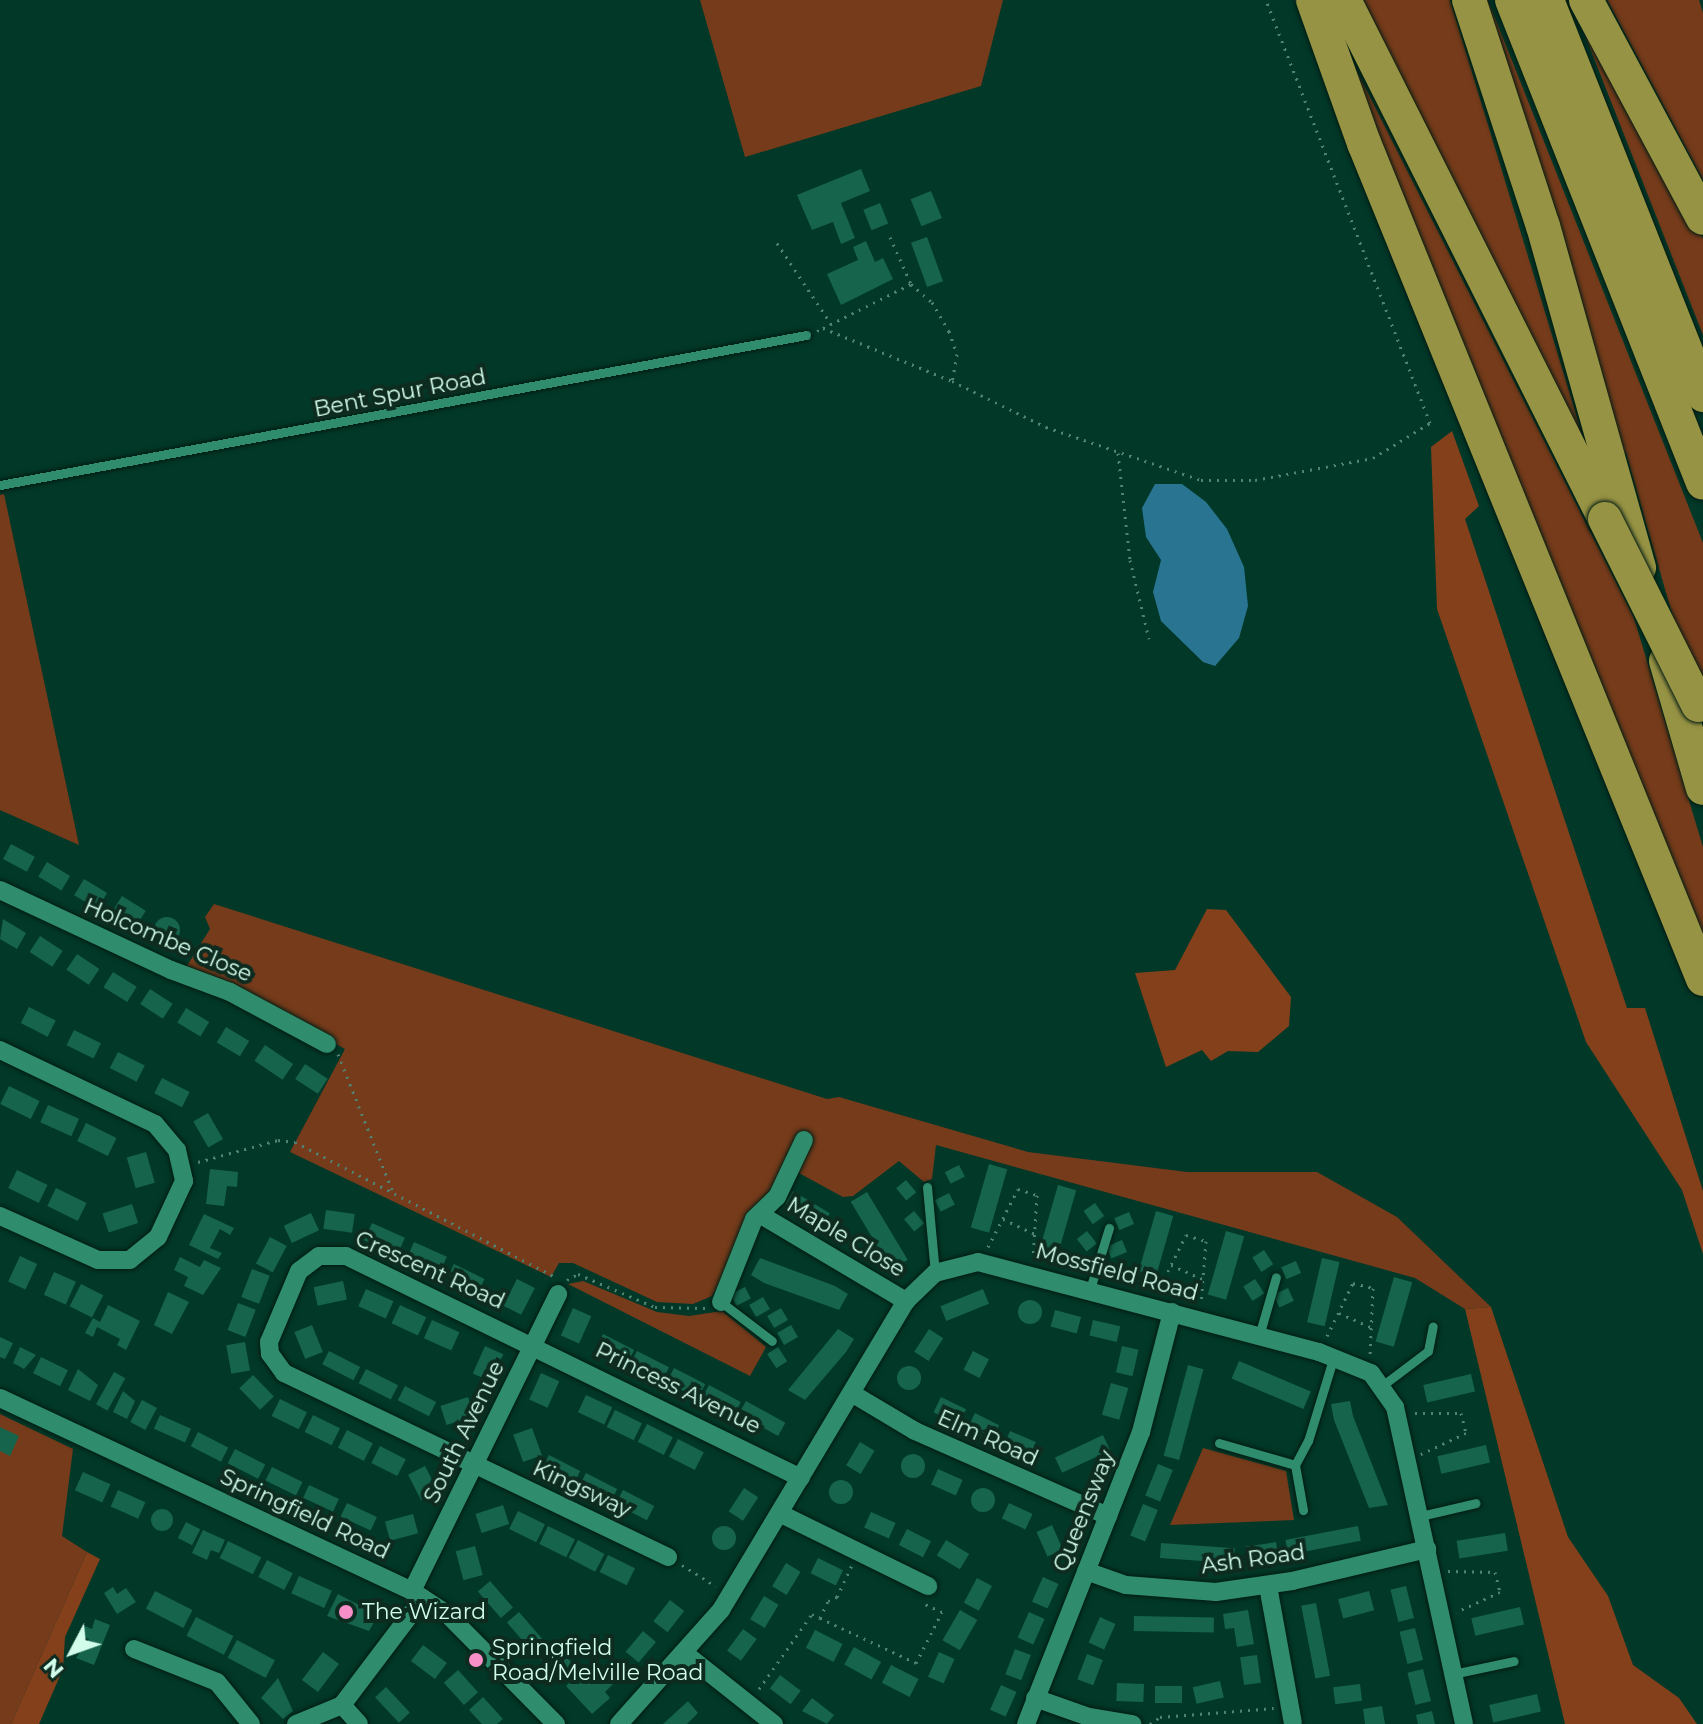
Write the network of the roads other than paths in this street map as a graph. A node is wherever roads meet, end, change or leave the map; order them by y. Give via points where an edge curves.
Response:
1 (1313, 0) edge
2 (1344, 0) edge
3 (1469, 0) edge
4 (1512, 0) edge
5 (1547, 0) edge
6 (1586, 0) edge
7 (1703, 218) edge
8 (806, 335) road end
9 (1703, 395) edge
10 (1703, 483) edge
11 (0, 485) edge
12 (1701, 709) edge
13 (1703, 788) edge
14 (0, 890) edge
15 (1703, 979) edge
16 (317, 1044) road end
17 (0, 1050) edge
18 (804, 1140) dead end
19 (927, 1187) dead end
20 (761, 1215) junction
21 (0, 1216) edge
22 (1109, 1228) dead end
23 (935, 1273) junction
24 (1276, 1277) dead end
25 (561, 1288) road end
26 (1090, 1289) junction
27 (906, 1301) junction
28 (721, 1302) joint
29 (1172, 1312) junction
30 (1433, 1326) dead end
31 (1259, 1336) junction
32 (772, 1341) dead end
33 (533, 1344) junction
34 (1327, 1354) junction
35 (1383, 1385) junction
36 (853, 1394) junction
37 (0, 1398) edge
38 (1219, 1443) dead end
39 (475, 1465) junction
40 (1295, 1465) junction
41 (801, 1478) junction
42 (1476, 1503) dead end
43 (1303, 1510) dead end
44 (781, 1514) junction
45 (1108, 1516) junction
46 (1420, 1516) junction
47 (1427, 1549) junction
48 (668, 1557) road end
49 (1086, 1571) junction
50 (928, 1586) road end
51 (1268, 1586) junction
52 (418, 1594) junction
53 (687, 1655) junction
54 (1514, 1661) dead end
55 (127, 1667) dead end
56 (1453, 1674) junction
57 (1035, 1698) junction
58 (342, 1705) junction
59 (1291, 1715) edge
60 (251, 1724) edge
61 (296, 1724) edge
62 (359, 1724) edge
63 (556, 1724) edge
64 (619, 1724) edge
65 (774, 1724) edge
66 (1026, 1724) edge
67 (1132, 1724) edge
68 (1464, 1724) edge

1 - 15 highway via 1364,143
2 - 12 highway, bridge
3 - 13 highway via 1543,226
4 - 10 highway
5 - 9 highway
6 - 7 highway
8 - 11 lane, Bent Spur Road
14 - 16 street, Holcombe Close via 230,992
17 - 21 street via 155,1124 170,1138 182,1165 179,1197 158,1237 130,1260 98,1260
18 - 20 street via 777,1197
19 - 23 lane
20 - 27 street, Maple Close
20 - 28 street via 744,1239
22 - 26 lane
23 - 26 street, Mossfield Road via 980,1262
23 - 27 street
24 - 31 lane
25 - 33 street, South Avenue
26 - 29 street, Mossfield Road
27 - 36 street
28 - 32 lane
29 - 31 street, Mossfield Road
29 - 45 street, Queensway via 1141,1432
30 - 35 lane via 1428,1351
31 - 34 street, Mossfield Road
33 - 39 street, South Avenue
33 - 39 street, Crescent Road via 346,1256 319,1256 299,1271 270,1333 276,1364
33 - 41 street, Princess Avenue
34 - 35 street, Mossfield Road via 1369,1371
34 - 40 lane via 1308,1441
35 - 46 street, Mossfield Road via 1397,1413
36 - 41 street
36 - 45 street, Elm Road via 915,1431
37 - 52 street, Springfield Road
38 - 40 lane
39 - 48 street, Kingsway
39 - 52 street, South Avenue
40 - 43 lane
41 - 44 street
42 - 46 lane
44 - 50 street
44 - 53 street
45 - 49 street, Queensway
46 - 47 street, Mossfield Road
47 - 51 street, Ash Road
47 - 56 street, Mossfield Road
49 - 51 street, Ash Road via 1126,1585 1169,1591
49 - 57 street, Queensway
51 - 59 street
52 - 58 street, South Avenue
52 - 63 street, Springfield Road via 447,1614
53 - 64 street
53 - 65 street
54 - 56 lane
55 - 60 street via 136,1645 217,1682
56 - 68 street, Mossfield Road
57 - 66 street, Queensway
57 - 67 street via 1089,1717
58 - 61 street
58 - 62 street

